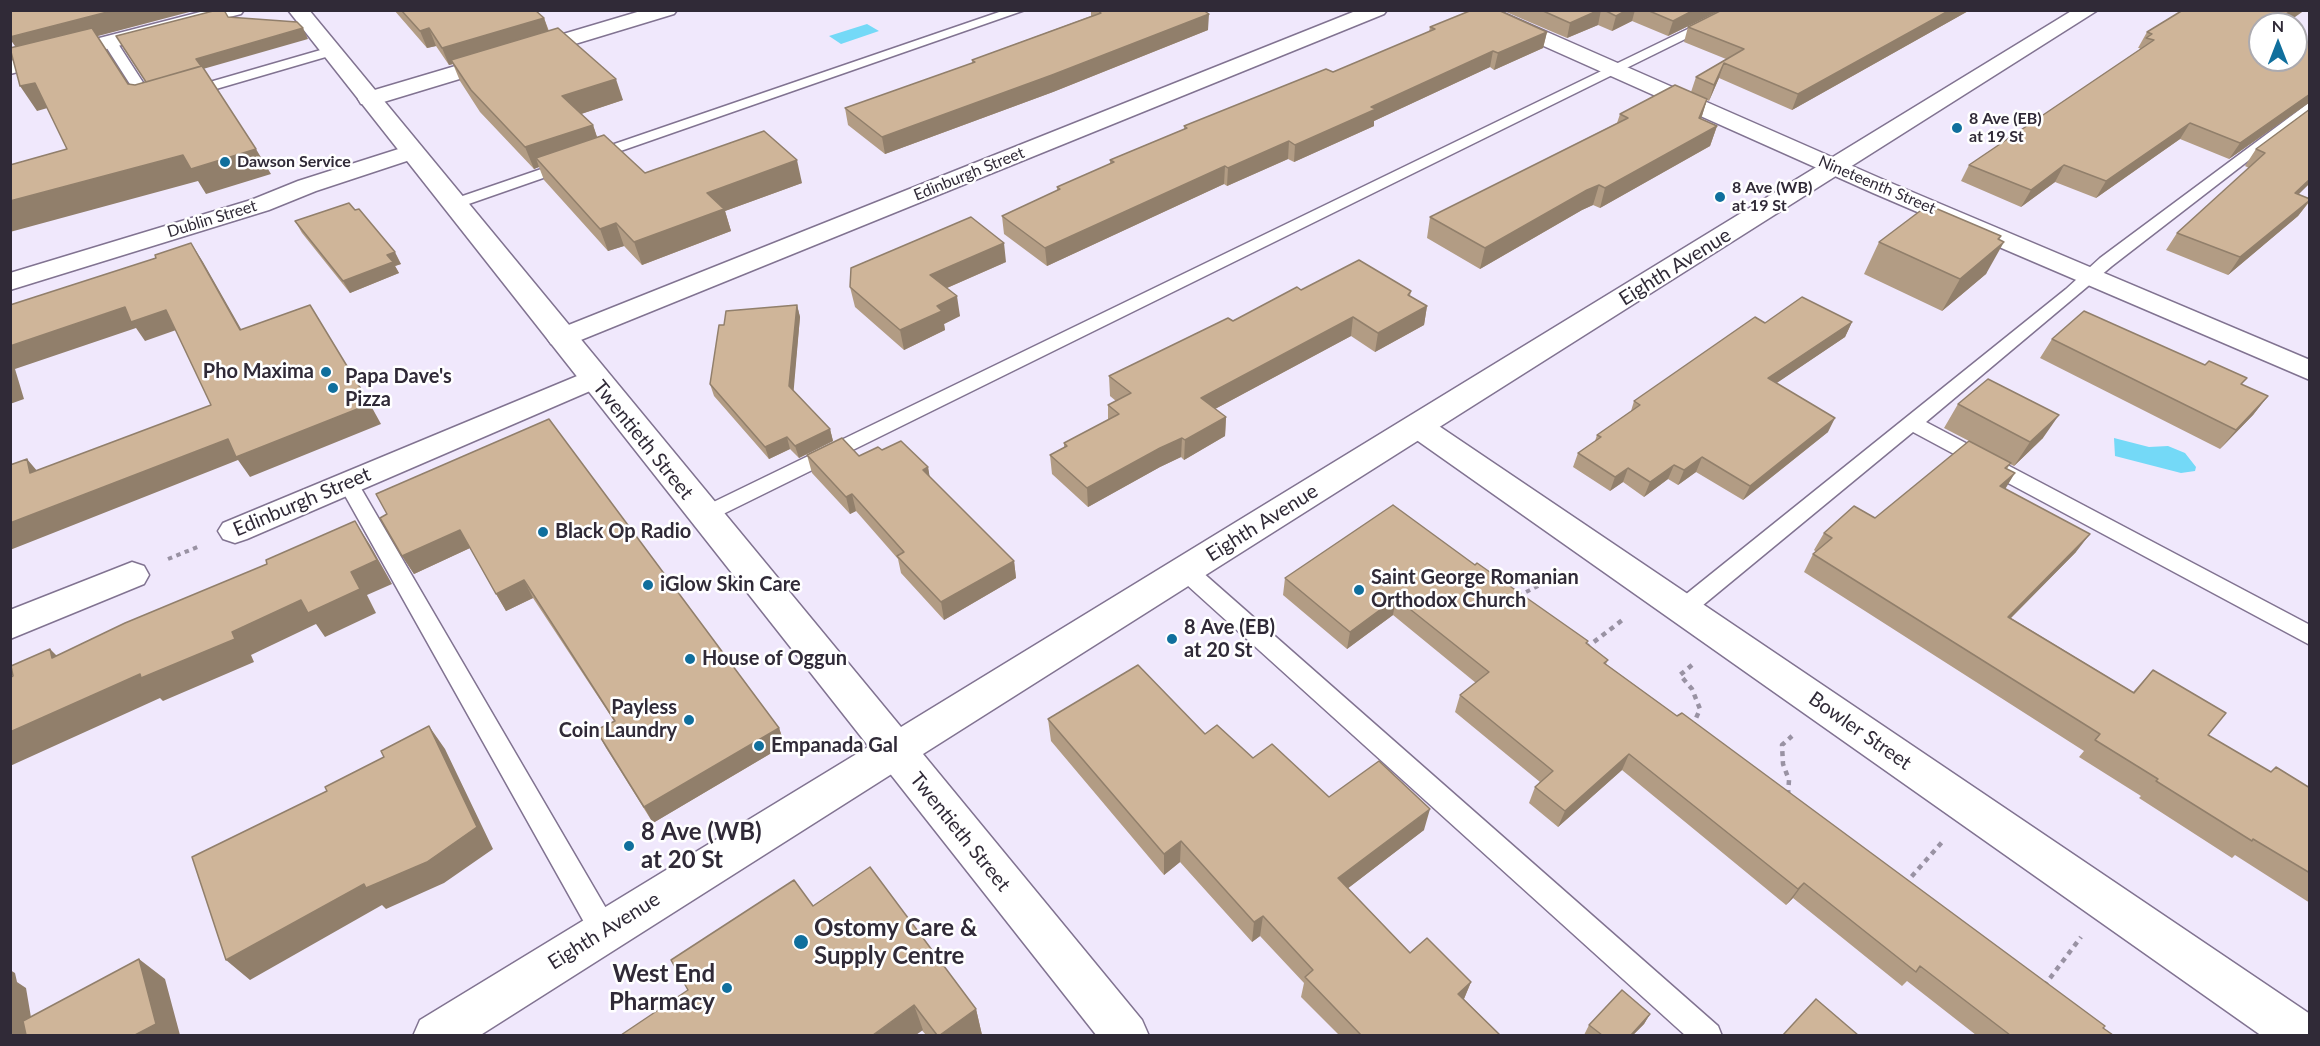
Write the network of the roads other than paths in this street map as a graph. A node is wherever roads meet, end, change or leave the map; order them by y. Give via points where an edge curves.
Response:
1 (234, 10) edge
2 (667, 10) edge
3 (1019, 10) edge
4 (1377, 10) edge
5 (1479, 10) edge
6 (1738, 10) edge
7 (2088, 10) edge
8 (303, 12) edge
9 (110, 42) junction
10 (331, 51) junction
11 (10, 68) edge
12 (1614, 70) junction
13 (369, 99) junction
14 (2310, 106) edge
15 (411, 152) junction
16 (1835, 167) junction
17 (454, 204) junction
18 (2091, 276) junction
19 (10, 282) edge
20 (561, 338) junction
21 (2310, 371) edge
22 (594, 378) junction
23 (1912, 423) junction
24 (1419, 426) junction
25 (348, 483) junction
26 (704, 515) junction
27 (235, 531) road end
28 (1185, 570) junction
29 (132, 575) road end
30 (1683, 609) junction
31 (10, 625) edge
32 (2310, 636) edge
33 (895, 751) junction
34 (604, 931) junction
35 (436, 1035) edge
36 (1126, 1035) edge
37 (1708, 1035) edge
38 (2301, 1035) edge

1 - 9 street
2 - 13 street
3 - 17 lane
4 - 20 street, Edinburgh Street
5 - 12 street, Nineteenth Street
6 - 12 lane
7 - 16 street, Eighth Avenue
8 - 10 street, Twentieth Street
9 - 10 lane via 149,103
9 - 11 street
10 - 13 street, Twentieth Street
12 - 16 street, Nineteenth Street
12 - 26 lane
13 - 15 street, Twentieth Street
14 - 18 lane
15 - 17 street, Twentieth Street
15 - 19 street, Dublin Street via 260,205
16 - 18 street, Nineteenth Street
16 - 24 street, Eighth Avenue
17 - 20 street, Twentieth Street
18 - 21 street, Nineteenth Street
18 - 23 lane
20 - 22 street, Twentieth Street
22 - 25 street, Edinburgh Street
22 - 26 street, Twentieth Street
23 - 30 lane
23 - 32 lane
24 - 28 street, Eighth Avenue
24 - 30 street, Bowler Street
25 - 27 street, Edinburgh Street
25 - 34 lane
26 - 33 street, Twentieth Street
28 - 33 street, Eighth Avenue
28 - 37 lane
29 - 31 street
30 - 38 street, Bowler Street
33 - 34 street, Eighth Avenue
33 - 36 street, Twentieth Street
34 - 35 street, Eighth Avenue

